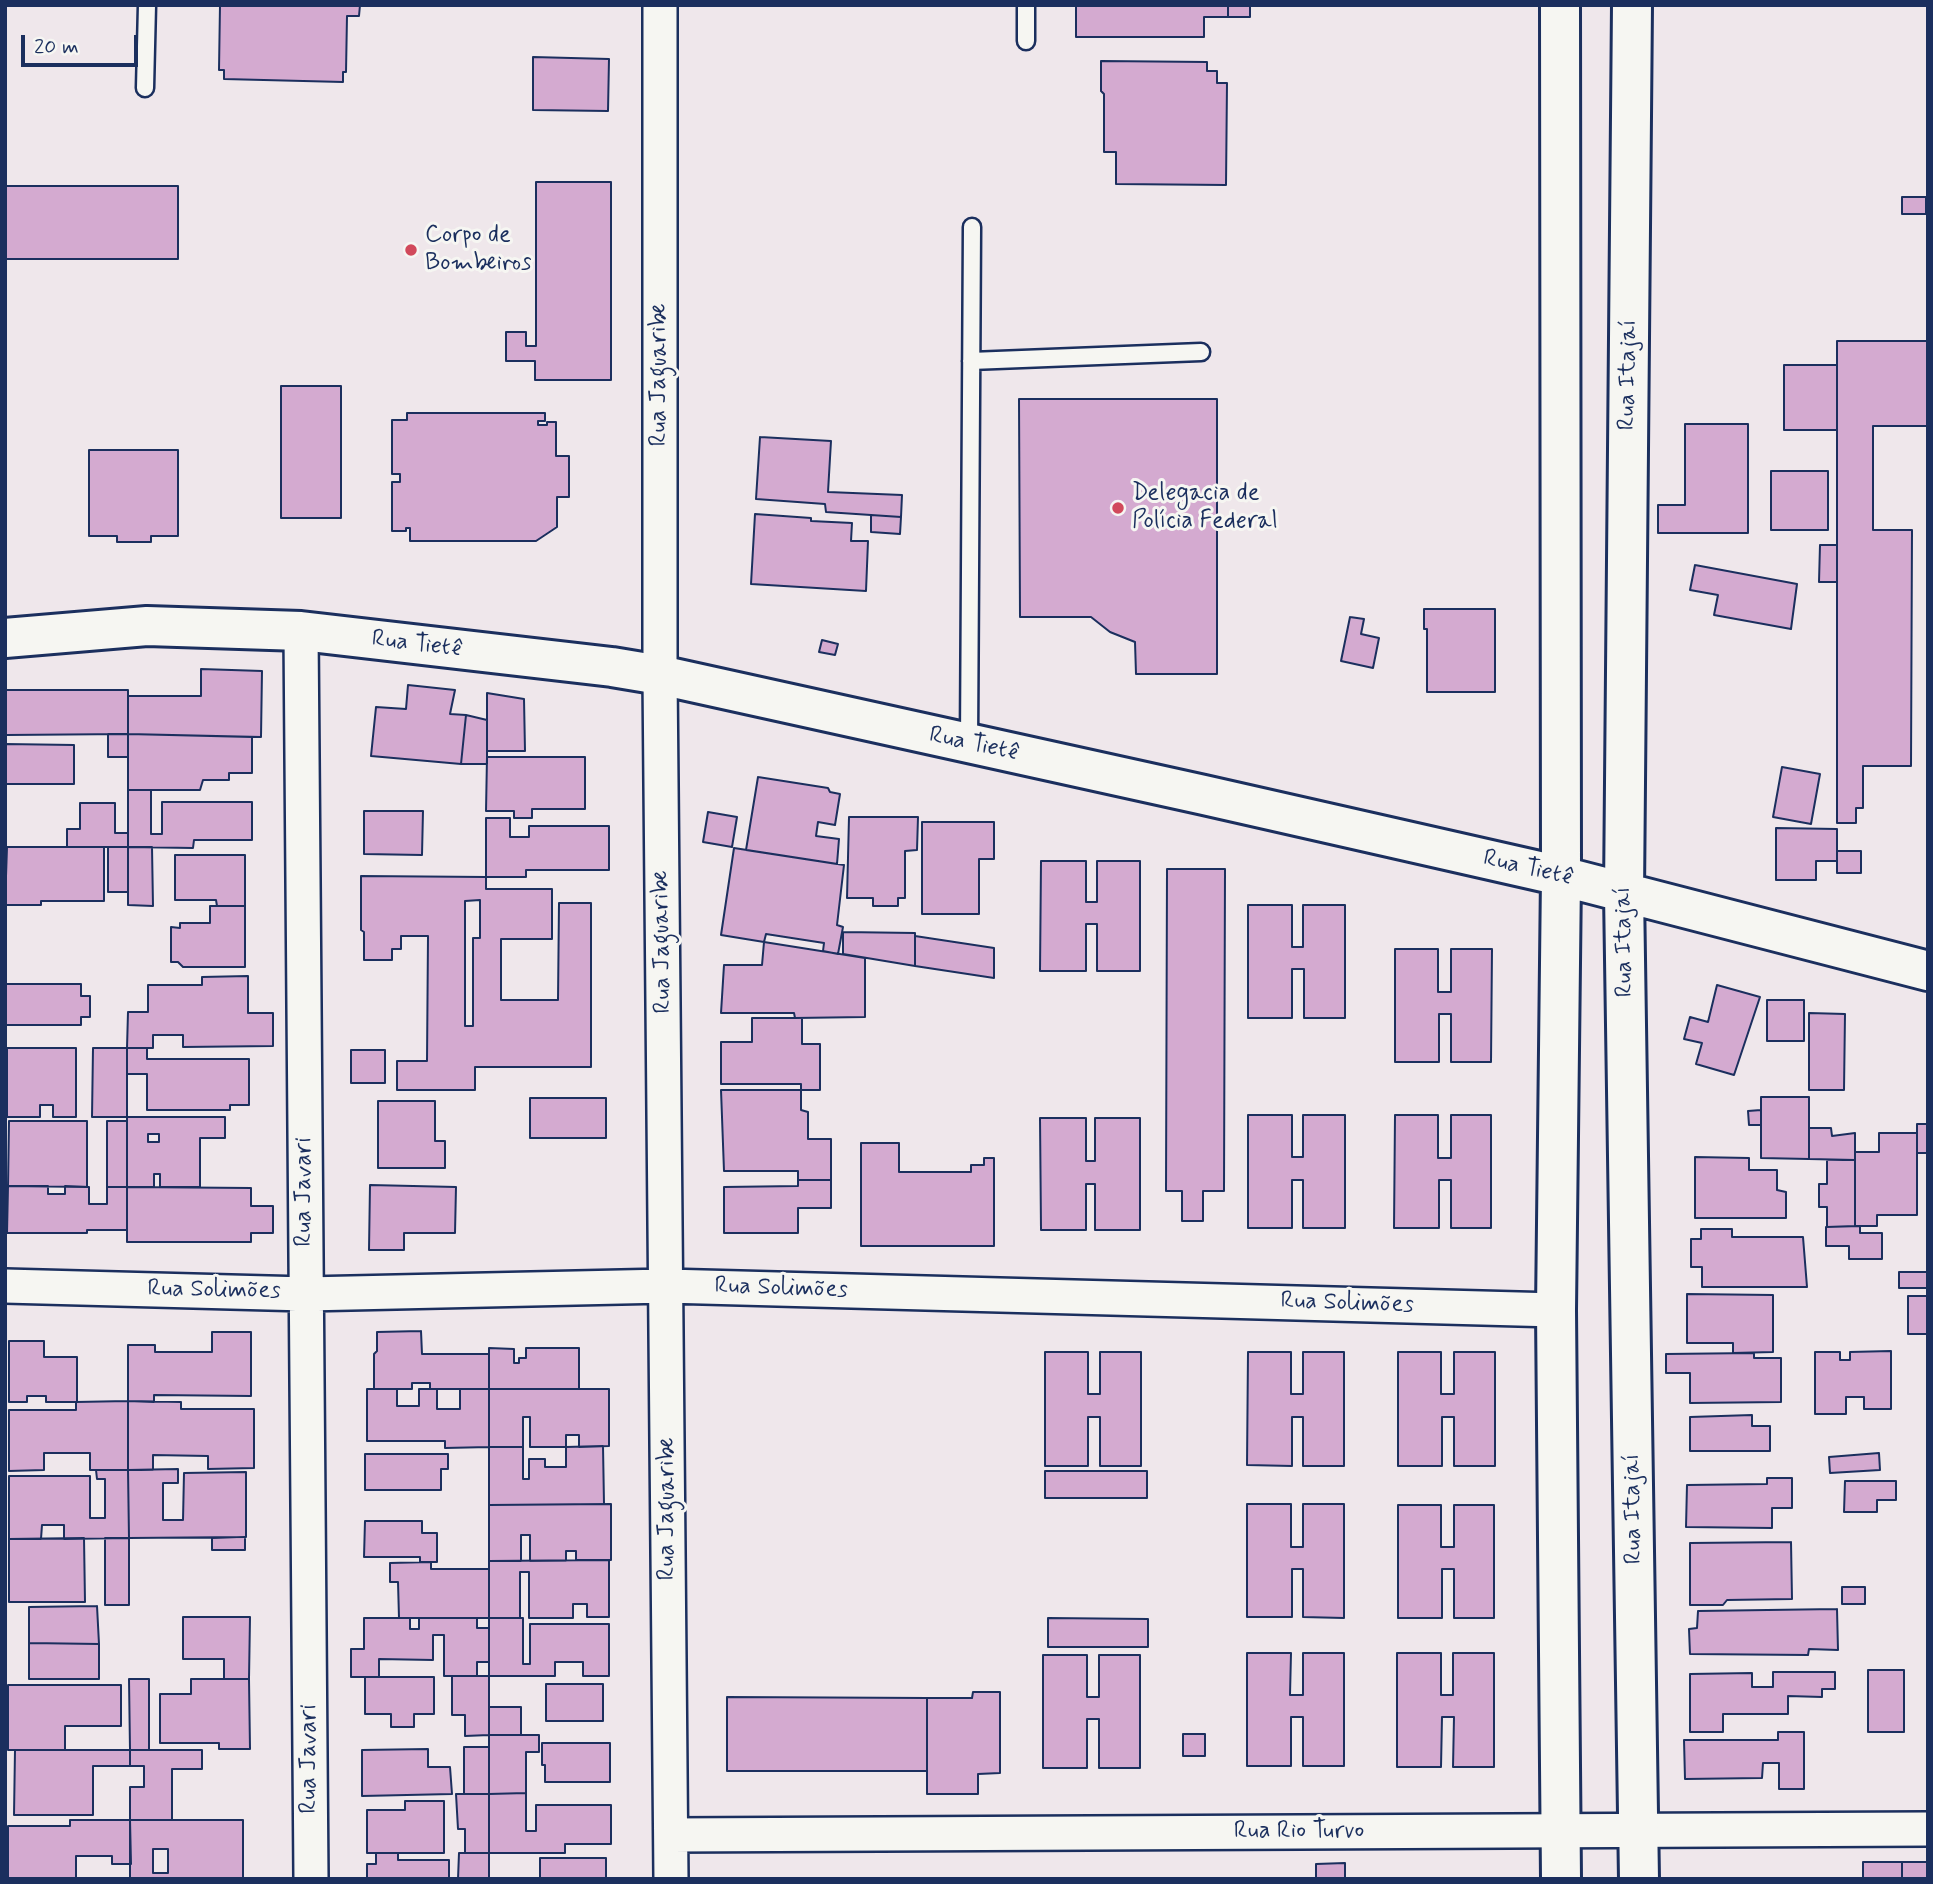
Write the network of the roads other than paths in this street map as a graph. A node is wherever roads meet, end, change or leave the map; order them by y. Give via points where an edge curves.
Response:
1 (147, 5) edge
2 (660, 5) edge
3 (1026, 5) edge
4 (1560, 5) edge
5 (1632, 5) edge
6 (1026, 41) dead end
7 (145, 88) dead end
8 (972, 227) dead end
9 (1201, 352) dead end
10 (971, 361) junction
11 (301, 631) junction
12 (5, 638) edge
13 (660, 676) junction
14 (969, 743) junction
15 (1560, 876) junction
16 (1624, 893) junction
17 (1928, 971) edge
18 (5, 1286) edge
19 (666, 1286) junction
20 (306, 1294) junction
21 (1556, 1310) junction
22 (1928, 1829) edge
23 (1560, 1831) junction
24 (1639, 1831) junction
25 (671, 1835) junction
26 (311, 1879) edge
27 (671, 1879) edge
28 (1560, 1879) edge
29 (1639, 1879) edge

1 - 7 lane
2 - 13 street, Rua Jaguaribe
3 - 6 lane
4 - 15 street
5 - 16 street, Rua Itajaí
8 - 10 lane
9 - 10 lane
10 - 14 lane
11 - 12 street, Rua Tietê via 147,626
11 - 13 street, Rua Tietê
11 - 20 street, Rua Javari
13 - 14 street, Rua Tietê
13 - 19 street, Rua Jaguaribe
14 - 15 street, Rua Tietê
15 - 16 street, Rua Tietê
15 - 21 street
16 - 17 street, Rua Tietê
16 - 24 street, Rua Itajaí
18 - 20 street, Rua Solimões
19 - 20 street, Rua Solimões
19 - 21 street, Rua Solimões
19 - 25 street, Rua Jaguaribe
20 - 26 street, Rua Javari
21 - 23 street
22 - 24 street, Rua Rio Turvo
23 - 24 street, Rua Rio Turvo
23 - 25 street, Rua Rio Turvo
23 - 28 street
24 - 29 street, Rua Itajaí
25 - 27 street, Rua Jaguaribe

